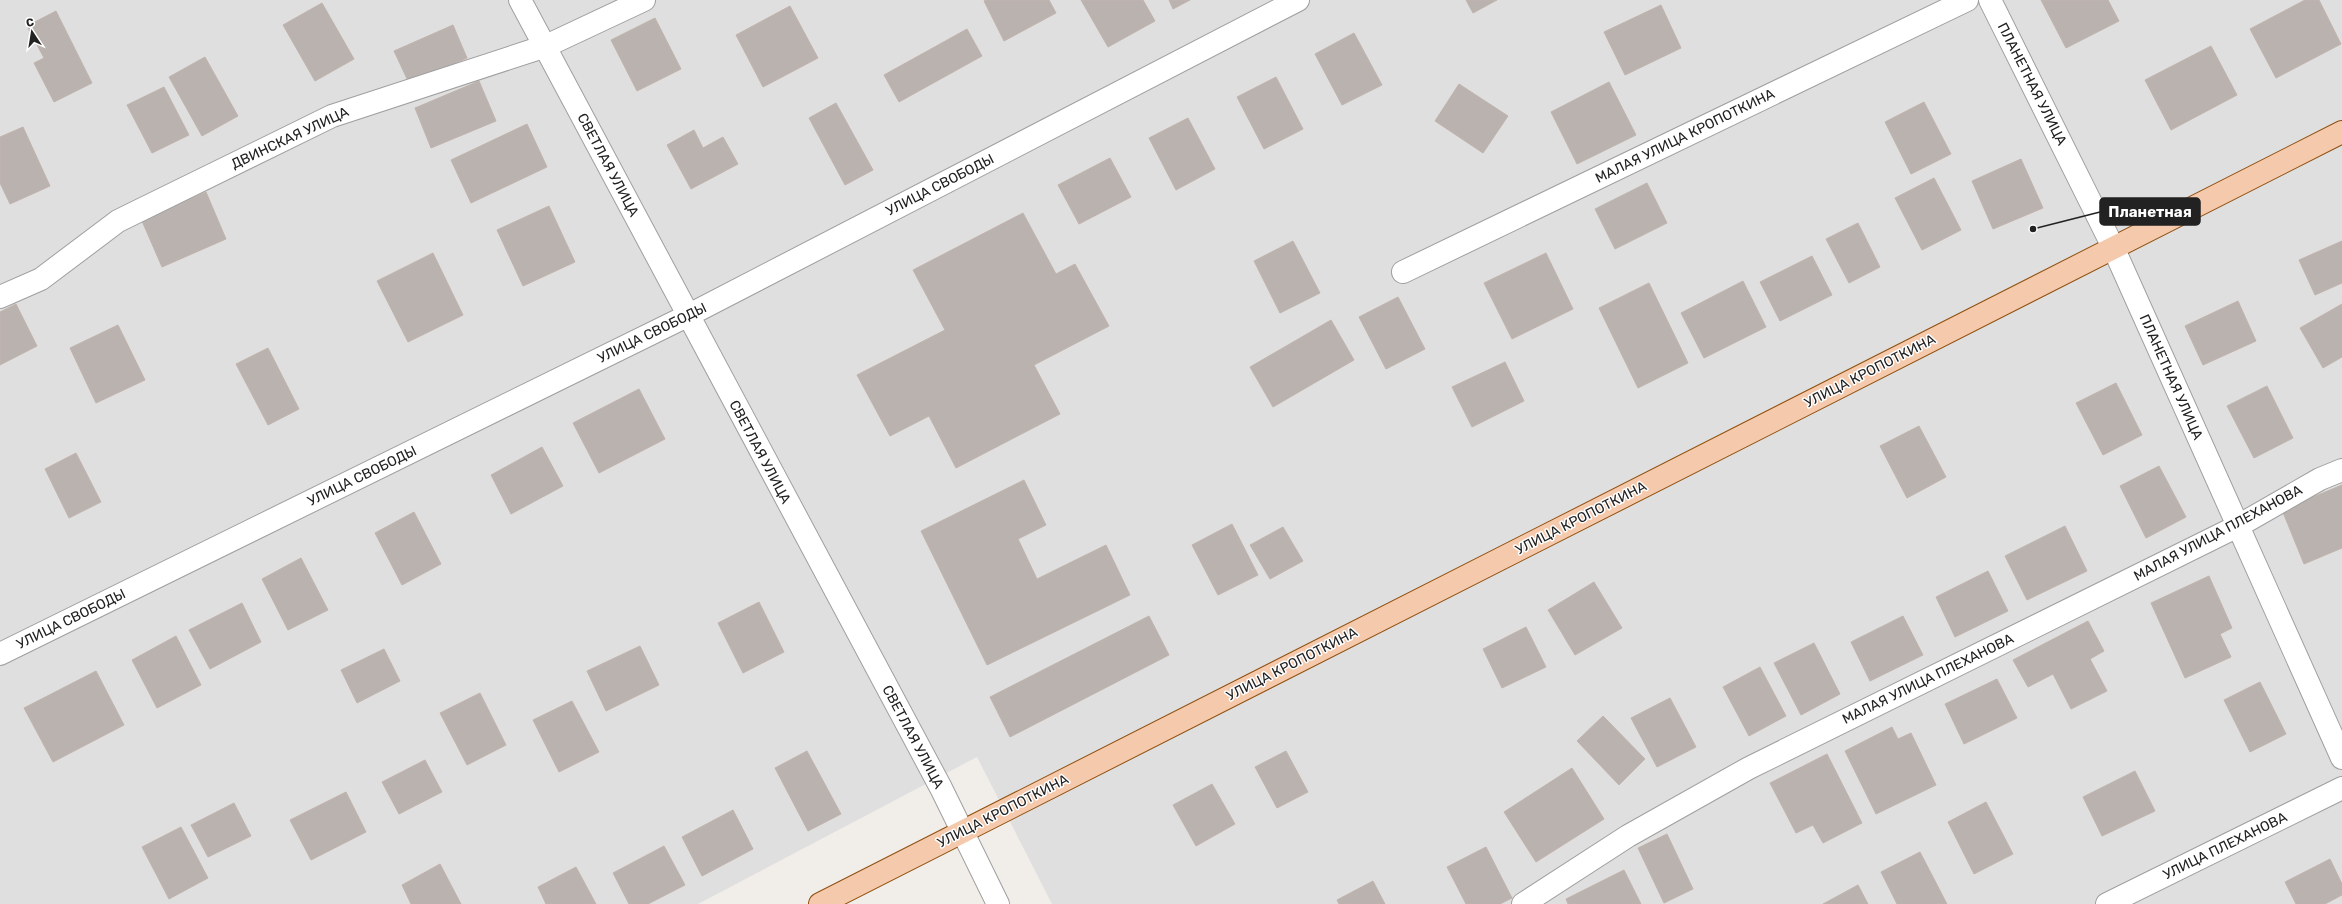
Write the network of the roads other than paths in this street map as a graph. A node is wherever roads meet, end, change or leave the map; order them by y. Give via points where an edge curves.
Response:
1 (520, 0) edge
2 (644, 0) edge
3 (1298, 0) edge
4 (1967, 0) edge
5 (1990, 0) edge
6 (546, 46) junction
7 (2342, 132) edge
8 (2113, 247) junction
9 (1403, 272) dead end
10 (0, 297) edge
11 (687, 316) junction
12 (2342, 470) edge
13 (2238, 526) junction
14 (0, 654) edge
15 (2342, 758) edge
16 (2342, 788) edge
17 (964, 831) junction
18 (820, 904) edge
19 (998, 904) edge
20 (1523, 904) edge
21 (2108, 904) edge

1 - 6 street, СВЕТЛАЯ УЛИЦА
2 - 6 street, ДВИНСКАЯ УЛИЦА
3 - 11 street, УЛИЦА СВОБОДЫ
4 - 9 street, МАЛАЯ УЛИЦА КРОПОТКИНА
5 - 8 street, ПЛАНЕТНАЯ УЛИЦА
6 - 10 street, ДВИНСКАЯ УЛИЦА via 332,116 118,221 41,278
6 - 11 street, СВЕТЛАЯ УЛИЦА
7 - 8 main road, УЛИЦА КРОПОТКИНА
8 - 13 street, ПЛАНЕТНАЯ УЛИЦА
8 - 17 main road, УЛИЦА КРОПОТКИНА
11 - 14 street, УЛИЦА СВОБОДЫ
11 - 17 street, СВЕТЛАЯ УЛИЦА
12 - 13 street, МАЛАЯ УЛИЦА ПЛЕХАНОВА via 2320,479
13 - 15 street, ПЛАНЕТНАЯ УЛИЦА
13 - 20 street, МАЛАЯ УЛИЦА ПЛЕХАНОВА via 1749,768 1628,836
16 - 21 street, УЛИЦА ПЛЕХАНОВА
17 - 18 main road, УЛИЦА КРОПОТКИНА
17 - 19 street, СВЕТЛАЯ УЛИЦА

